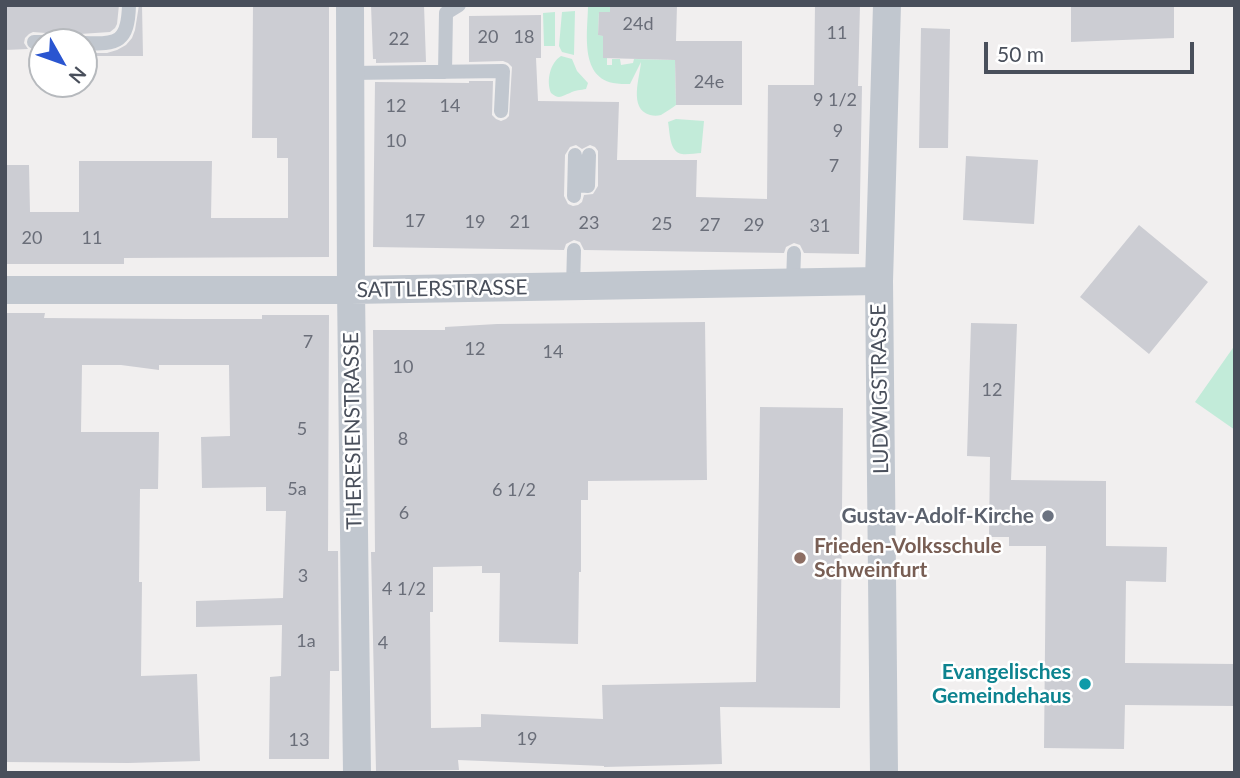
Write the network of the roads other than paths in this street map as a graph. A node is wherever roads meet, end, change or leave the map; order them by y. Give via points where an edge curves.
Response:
1 (128, 5) edge
2 (350, 5) edge
3 (459, 5) edge
4 (886, 9) edge
5 (98, 43) edge
6 (445, 72) junction
7 (351, 73) junction
8 (501, 111) dead end
9 (582, 155) dead end
10 (575, 191) dead end
11 (574, 250) dead end
12 (794, 253) dead end
13 (879, 281) junction
14 (793, 283) junction
15 (573, 286) junction
16 (5, 290) edge
17 (351, 290) junction
18 (357, 773) edge
19 (884, 773) edge

1 - 5 lane via 126,29 119,38
2 - 7 street, THERESIENSTRASSE
3 - 6 lane via 446,13
4 - 13 street, LUDWIGSTRASSE
6 - 7 lane
6 - 8 lane via 503,71
7 - 17 street, THERESIENSTRASSE
9 - 10 lane via 589,186
11 - 15 lane
12 - 14 lane
13 - 14 street, SATTLERSTRASSE
13 - 19 street, LUDWIGSTRASSE
14 - 15 street, SATTLERSTRASSE
15 - 17 street, SATTLERSTRASSE
16 - 17 street, SATTLERSTRASSE
17 - 18 street, THERESIENSTRASSE

